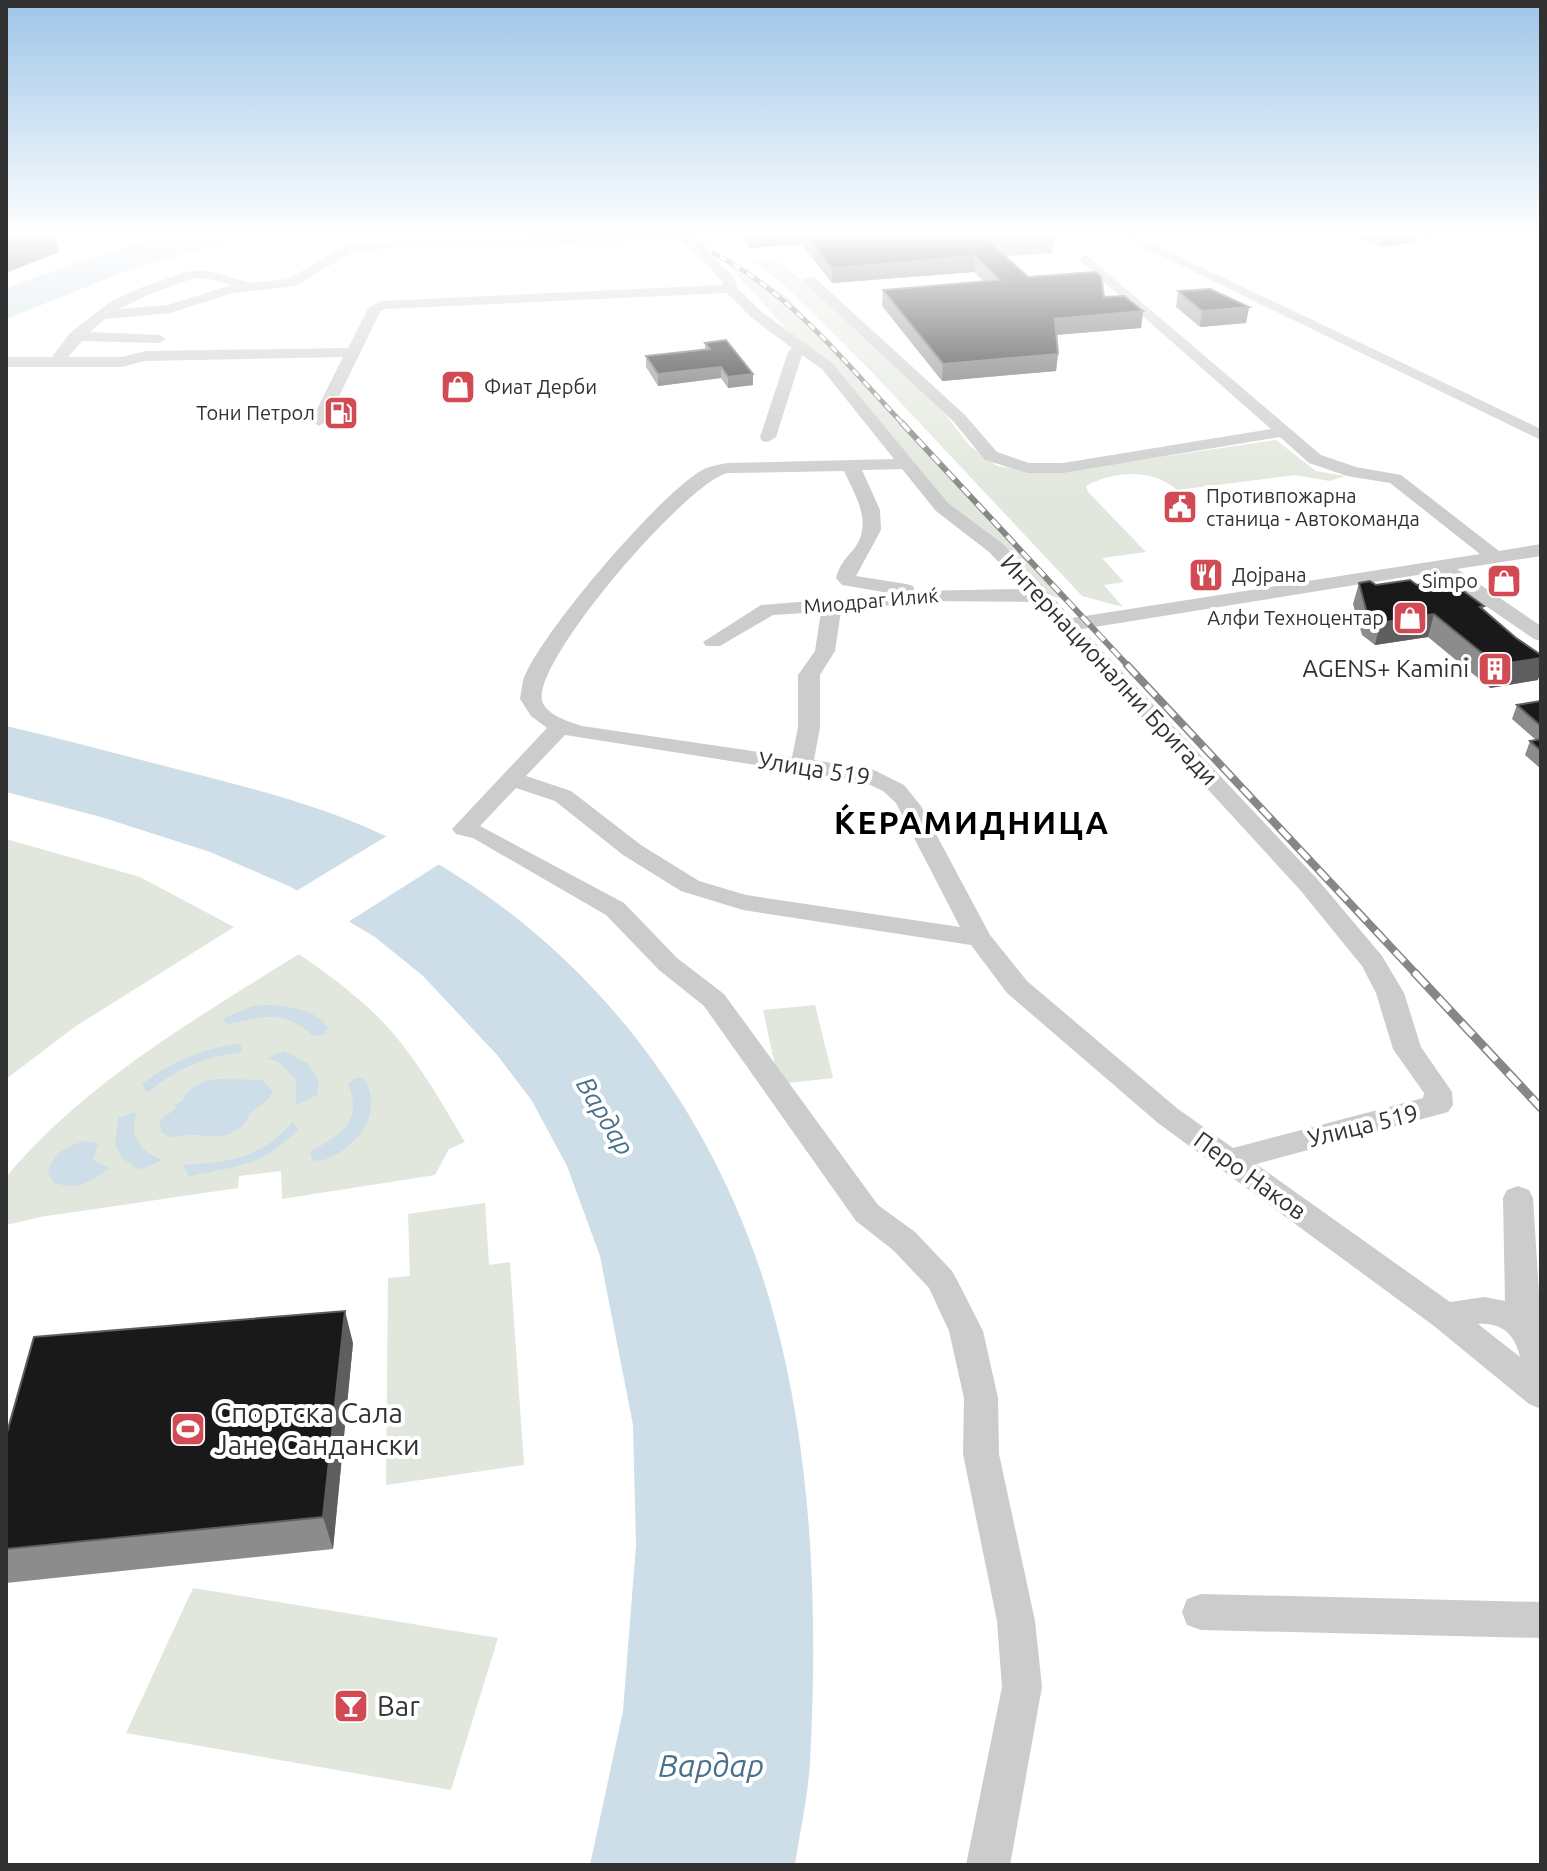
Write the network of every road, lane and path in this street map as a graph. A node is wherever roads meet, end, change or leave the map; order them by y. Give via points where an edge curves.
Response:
1 (90, 323) edge
2 (367, 323) edge
3 (768, 323) edge
4 (856, 323) edge
5 (1159, 323) edge
6 (1308, 323) edge
7 (1333, 323) edge
8 (75, 336) junction
9 (159, 339) dead end
10 (801, 349) junction
11 (352, 352) junction
12 (6, 362) edge
13 (56, 363) junction
14 (1541, 420) edge
15 (319, 421) dead end
16 (1283, 432) junction
17 (1541, 435) edge
18 (768, 437) dead end
19 (910, 464) junction
20 (851, 466) junction
21 (1541, 550) edge
22 (1495, 557) junction
23 (1440, 566) junction
24 (925, 595) junction
25 (1037, 595) junction
26 (832, 606) junction
27 (1071, 619) junction
28 (1541, 635) edge
29 (713, 642) dead end
30 (561, 726) junction
31 (802, 766) junction
32 (512, 779) junction
33 (979, 938) junction
34 (1438, 1092) joint
35 (1228, 1160) junction
36 (1518, 1198) dead end
37 (1446, 1317) junction
38 (1522, 1325) junction
39 (1541, 1380) edge
40 (1541, 1394) edge
41 (1201, 1612) dead end
42 (1541, 1620) edge
43 (988, 1865) edge

1 - 8 street
2 - 11 street
3 - 10 street, Интернационални Бригади
4 - 16 street via 959,418 991,456 1014,465 1063,468
5 - 16 street
6 - 17 street
7 - 14 street
8 - 9 street
8 - 13 street
10 - 18 street via 795,352
10 - 19 street, Интернационални Бригади via 833,374
11 - 13 street
11 - 15 street
12 - 13 street
16 - 22 street via 1329,465 1395,479
19 - 20 street
19 - 25 street, Интернационални Бригади via 942,507 996,548
20 - 24 street via 875,523 848,565 846,578
20 - 30 street via 728,468 688,489 623,554 533,680 531,700 537,711
21 - 22 street, Интернационални Бригади
22 - 23 street, Интернационални Бригади
23 - 27 street, Интернационални Бригади
23 - 28 street
24 - 25 street, Миодраг Илиќ
24 - 26 street, Миодраг Илиќ
25 - 27 street, Интернационални Бригади
26 - 29 street, Миодраг Илиќ via 768,609
26 - 31 street via 825,651 809,675
27 - 34 street, Интернационални Бригади via 1373,962 1398,1014 1407,1049
30 - 31 street, Улица 519
30 - 32 street
31 - 33 street, Улица 519 via 873,777 899,790
32 - 33 street via 563,796 632,850 690,886 743,902
32 - 43 street via 464,829 481,833 615,909 668,964 714,1000 867,1213 904,1241 941,1280 966,1331 981,1398 981,1454 1016,1621 1022,1687
33 - 35 street, Перо Наков via 1017,987
34 - 35 street, Улица 519 via 1438,1105 1428,1110
35 - 37 street, Перо Наков
36 - 38 street
37 - 38 street via 1487,1309 1505,1312
37 - 40 street, Перо Наков
38 - 39 street via 1533,1342
41 - 42 street

